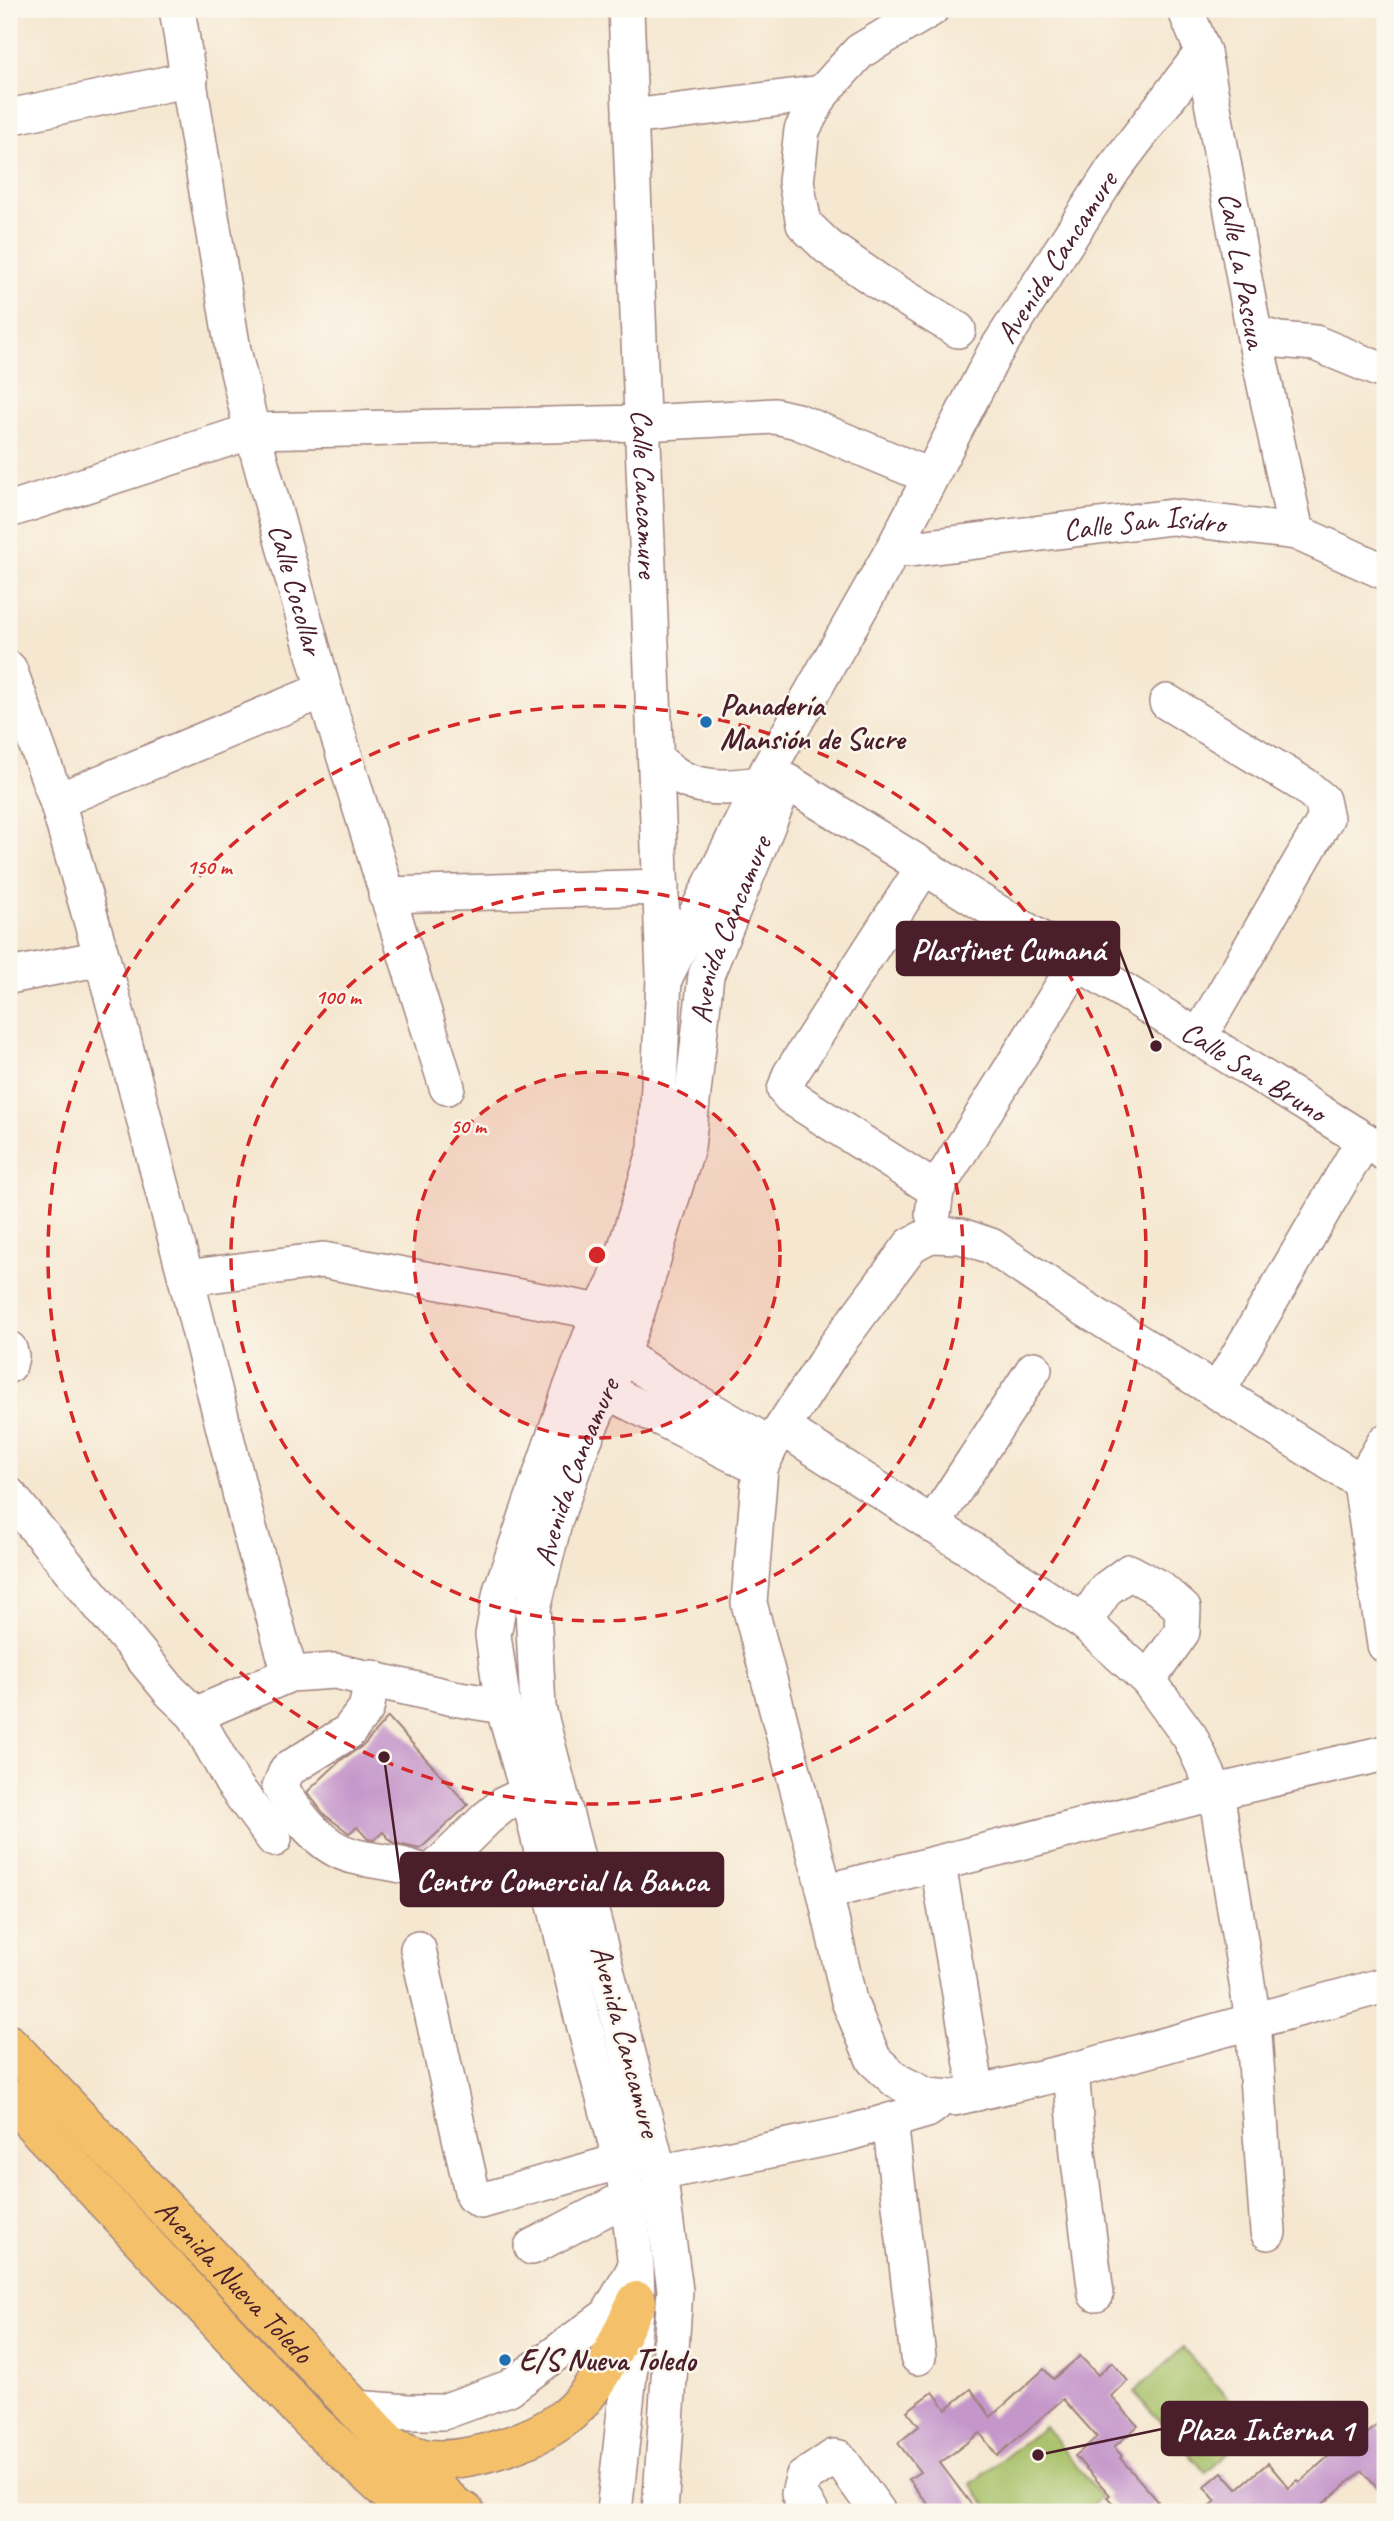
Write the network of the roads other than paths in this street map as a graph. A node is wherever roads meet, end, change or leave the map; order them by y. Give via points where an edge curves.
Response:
1 (177, 9) edge
2 (626, 9) edge
3 (931, 9) edge
4 (1185, 9) edge
5 (1203, 52) junction
6 (190, 79) junction
7 (822, 93) junction
8 (9, 117) edge
9 (631, 117) junction
10 (958, 330) dead end
11 (1254, 334) junction
12 (1385, 372) edge
13 (643, 422) junction
14 (252, 431) junction
15 (929, 476) junction
16 (9, 510) edge
17 (1296, 532) junction
18 (902, 549) junction
19 (1385, 572) edge
20 (9, 669) edge
21 (324, 690) junction
22 (1167, 702) dead end
23 (656, 760) junction
24 (774, 782) junction
25 (57, 800) junction
26 (923, 868) junction
27 (661, 887) junction
28 (386, 895) junction
29 (102, 958) junction
30 (1077, 964) junction
31 (9, 976) edge
32 (664, 979) junction
33 (1199, 1037) junction
34 (447, 1087) dead end
35 (1375, 1147) edge
36 (936, 1190) junction
37 (930, 1235) junction
38 (186, 1278) junction
39 (595, 1327) junction
40 (9, 1349) edge
41 (621, 1354) junction
42 (9, 1365) edge
43 (1034, 1369) dead end
44 (591, 1382) junction
45 (1219, 1391) junction
46 (666, 1403) junction
47 (1385, 1443) edge
48 (772, 1447) junction
49 (1373, 1490) edge
50 (9, 1495) edge
51 (932, 1525) junction
52 (1084, 1622) junction
53 (1385, 1646) edge
54 (290, 1674) junction
55 (373, 1678) junction
56 (1148, 1680) junction
57 (503, 1706) junction
58 (195, 1715) junction
59 (1385, 1753) edge
60 (1216, 1792) junction
61 (528, 1793) junction
62 (274, 1839) dead end
63 (938, 1864) junction
64 (825, 1892) junction
65 (418, 1949) dead end
66 (1385, 1985) edge
67 (1253, 2020) junction
68 (9, 2044) edge
69 (1071, 2071) junction
70 (977, 2093) junction
71 (9, 2098) edge
72 (938, 2098) junction
73 (890, 2121) junction
74 (621, 2161) junction
75 (659, 2173) junction
76 (628, 2197) junction
77 (1268, 2232) dead end
78 (532, 2247) dead end
79 (636, 2284) junction
80 (1096, 2294) dead end
81 (918, 2357) dead end
82 (355, 2408) junction
83 (391, 2446) junction
84 (387, 2500) edge
85 (409, 2512) edge
86 (465, 2512) edge
87 (614, 2512) edge
88 (660, 2512) edge
89 (811, 2512) edge
90 (878, 2512) edge

1 - 6 street, Calle Cocollar
2 - 9 street, Calle Cancamure
3 - 7 street via 860,51
4 - 5 street, Calle La Pascua
5 - 11 street, Calle La Pascua
5 - 15 street, Avenida Cancamure via 1113,170 1017,318
6 - 8 street
6 - 14 street, Calle Cocollar via 233,350
7 - 9 street
7 - 10 street via 802,130 796,181 804,224 828,247
9 - 13 street, Calle Cancamure
11 - 12 street via 1315,342
11 - 17 street, Calle La Pascua
13 - 14 street
13 - 15 street via 775,416
13 - 23 street, Calle Cancamure
14 - 16 street
14 - 21 street, Calle Cocollar
15 - 18 street, Avenida Cancamure
17 - 18 street, Calle San Isidro via 1172,517
17 - 19 street, Calle San Isidro
18 - 24 street, Avenida Cancamure
20 - 25 street
21 - 25 street
21 - 28 street, Calle Cocollar
22 - 33 street via 1304,785 1322,800 1326,818
23 - 24 street via 686,781 706,786
23 - 27 street, Calle Cancamure
24 - 26 street, Calle San Bruno
24 - 32 street, Avenida Cancamure
24 - 41 street, Avenida Cancamure via 706,975 687,1147
25 - 29 street
26 - 30 street, Calle San Bruno
26 - 36 street via 790,1075 785,1090
27 - 28 street
27 - 32 street, Calle Cancamure
28 - 34 street, Calle Cocollar
29 - 31 street
29 - 38 street
30 - 33 street, Calle San Bruno
30 - 36 street
32 - 39 street, Avenida Cancamure via 656,1149 615,1283
33 - 35 street, Calle San Bruno
35 - 45 street
36 - 37 street
37 - 45 street via 961,1236 991,1246
37 - 48 street via 911,1245 835,1347
38 - 39 street via 323,1260
38 - 54 street via 248,1528
39 - 41 street
39 - 44 street, Avenida Cancamure
40 - 42 street
41 - 44 street, Avenida Cancamure
41 - 46 street
43 - 51 street
44 - 46 street
44 - 57 street, Avenida Cancamure via 501,1591 492,1635
44 - 75 street, Avenida Cancamure via 581,1447 555,1519 533,1608 538,1707
45 - 49 street
46 - 48 street
47 - 49 street
48 - 51 street
48 - 64 street via 749,1603
49 - 53 street
50 - 58 street
51 - 52 street
52 - 56 street
52 - 56 street via 1105,1589 1129,1572 1159,1588 1183,1609 1182,1632
54 - 55 street via 335,1671
54 - 58 street
55 - 57 street
55 - 61 street via 366,1709 348,1732 287,1770 280,1787 320,1839 351,1856 432,1872 487,1818
56 - 60 street via 1190,1737
57 - 61 street, Avenida Cancamure
58 - 62 street via 232,1782
59 - 60 street
60 - 63 street
60 - 67 street
61 - 74 street, Avenida Cancamure
63 - 64 street
63 - 70 street
64 - 72 street via 849,2001 874,2060 897,2081
65 - 74 street via 473,2196 481,2201
66 - 67 street
67 - 69 street
67 - 77 street
68 - 82 main road, Avenida Nueva Toledo
69 - 70 street
69 - 80 street
70 - 72 street
71 - 84 main road, Avenida Nueva Toledo
72 - 73 street via 928,2110
73 - 75 street
73 - 81 street
74 - 76 street, Avenida Cancamure
75 - 88 street, Avenida Cancamure via 675,2290
76 - 78 street
76 - 79 street, Avenida Cancamure
79 - 82 street via 608,2315 509,2388 443,2412
79 - 83 main road via 598,2377 571,2413 512,2445 474,2455 428,2459
79 - 87 street, Avenida Cancamure
82 - 83 main road, Avenida Nueva Toledo
83 - 86 main road, Avenida Nueva Toledo
84 - 85 main road, Avenida Nueva Toledo
89 - 90 street via 799,2494 803,2478 834,2457

